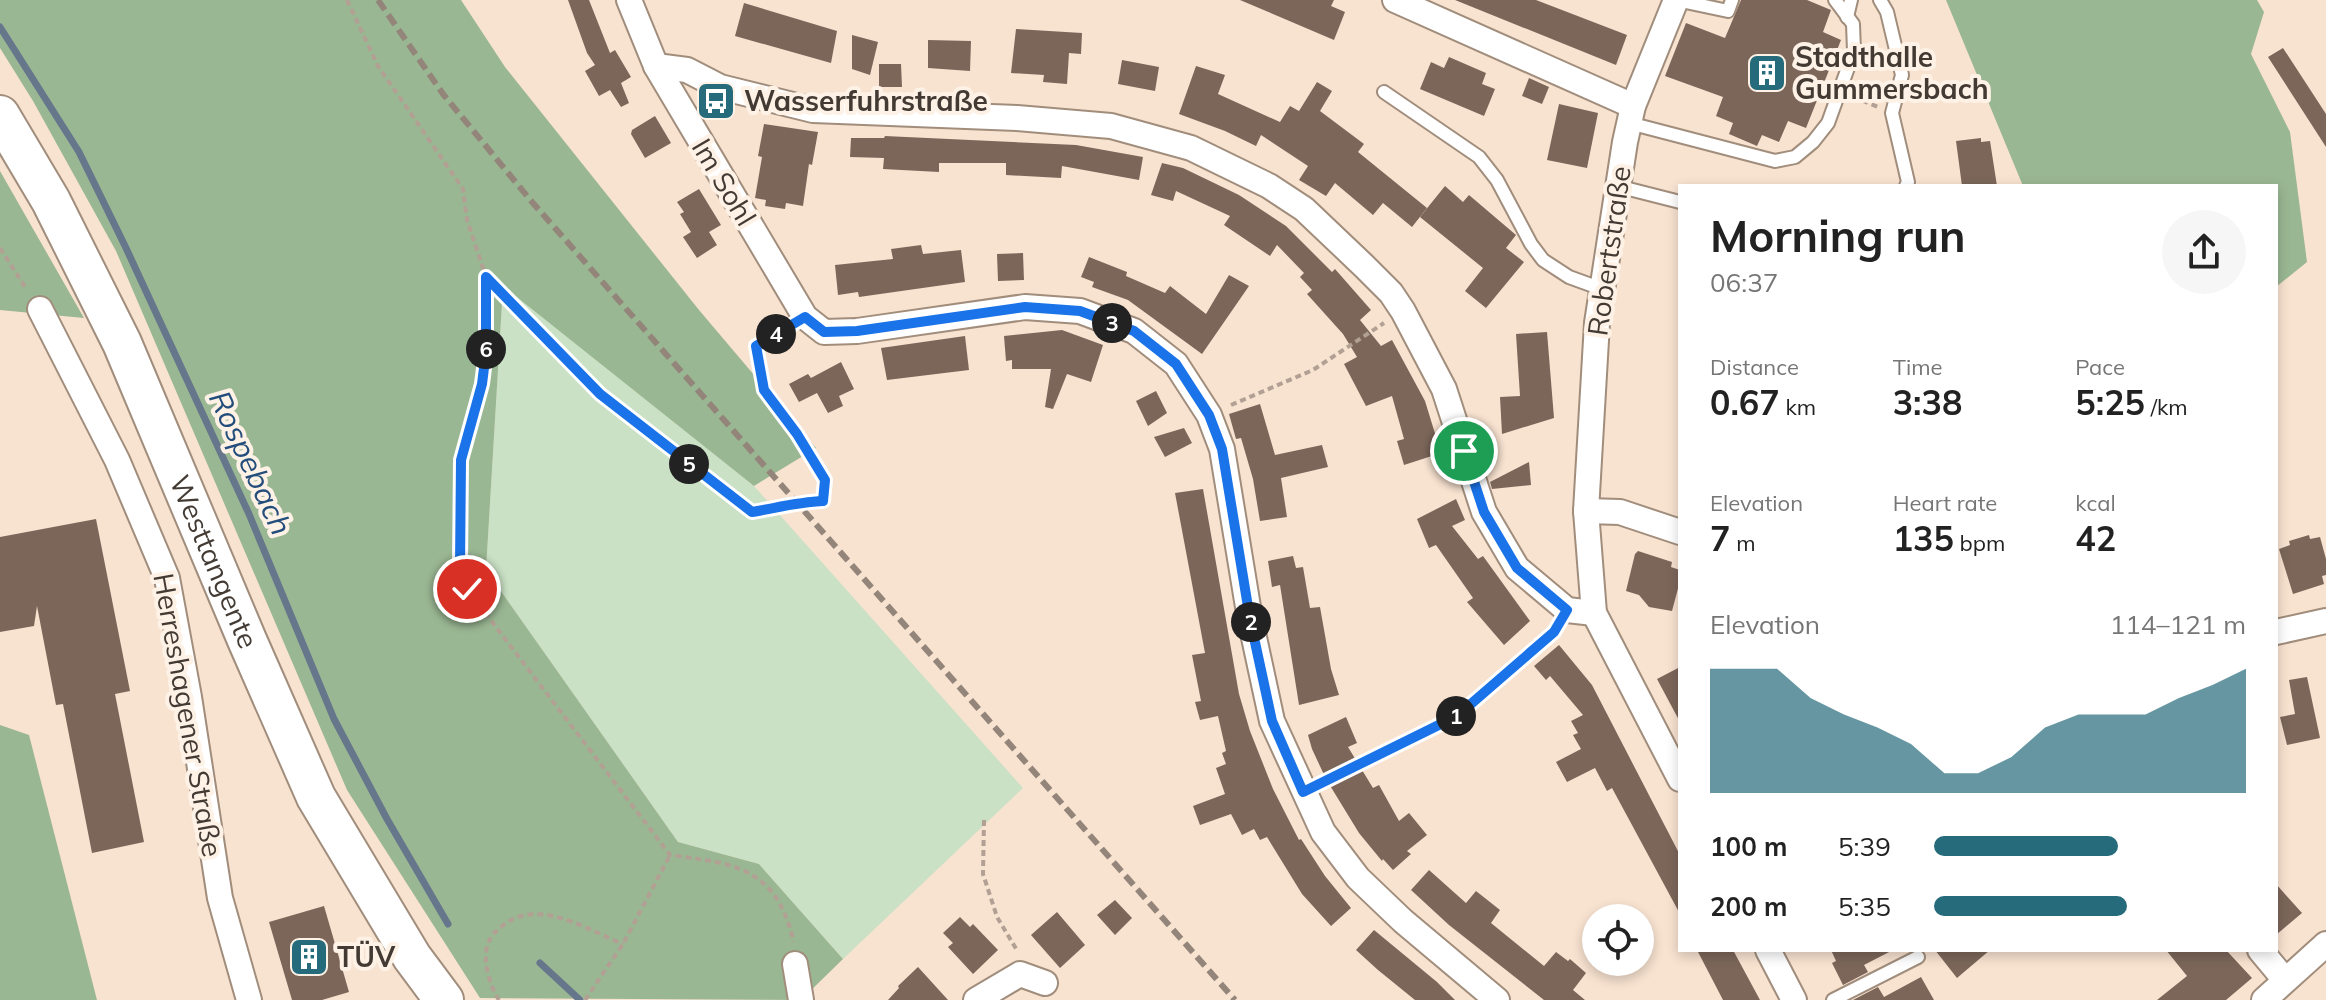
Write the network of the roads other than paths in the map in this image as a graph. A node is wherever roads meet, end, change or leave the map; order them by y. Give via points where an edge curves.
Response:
1 (629, 0) edge
2 (1395, 0) edge
3 (1676, 0) edge
4 (1732, 0) edge
5 (1835, 0) edge
6 (1851, 0) edge
7 (1880, 0) edge
8 (1847, 17) junction
9 (656, 66) junction
10 (1384, 92) dead end
11 (0, 115) edge
12 (1631, 115) junction
13 (1907, 184) edge
14 (1617, 186) junction
15 (1678, 201) edge
16 (1602, 289) junction
17 (40, 309) road end
18 (1586, 511) junction
19 (1678, 531) edge
20 (1594, 613) junction
21 (2326, 621) edge
22 (2278, 632) edge
23 (1678, 775) edge
24 (2326, 944) edge
25 (1769, 952) edge
26 (2262, 952) edge
27 (1918, 957) dead end
28 (795, 964) road end
29 (2285, 980) junction
30 (1045, 983) dead end
31 (249, 1000) edge
32 (444, 1000) edge
33 (801, 1000) edge
34 (976, 1000) edge
35 (1497, 1000) edge
36 (1794, 1000) edge
37 (1833, 1000) edge
38 (2264, 1000) edge

1 - 9 street, Im Sohl
2 - 12 street
3 - 4 lane via 1728,11
3 - 12 street, Robertstraße
5 - 8 lane
6 - 8 lane
7 - 13 lane via 1902,75 1892,113
8 - 12 lane via 1853,24 1854,51 1828,123 1795,157 1775,161
9 - 20 street via 687,70 720,87 813,110 1111,126 1191,148 1269,186 1304,209 1403,311 1444,389 1484,512 1517,568 1567,610
9 - 35 street, Im Sohl via 805,317 824,332 1025,307 1080,311 1134,331 1176,364 1209,415 1222,449 1272,721 1323,832 1358,878
10 - 16 lane via 1479,157 1543,260
11 - 32 main road, Westtangente via 51,201 122,343 316,797 412,957
12 - 14 street, Robertstraße
14 - 15 lane
14 - 16 street, Robertstraße
16 - 18 street, Robertstraße
17 - 31 street, Herreshagener Straße via 117,460 167,578 220,898
18 - 19 street via 1620,512
18 - 20 street, Robertstraße
20 - 23 street
21 - 22 street
24 - 29 street
25 - 36 street
26 - 29 street
27 - 37 lane
28 - 33 street
29 - 38 street
30 - 34 street via 1020,974

